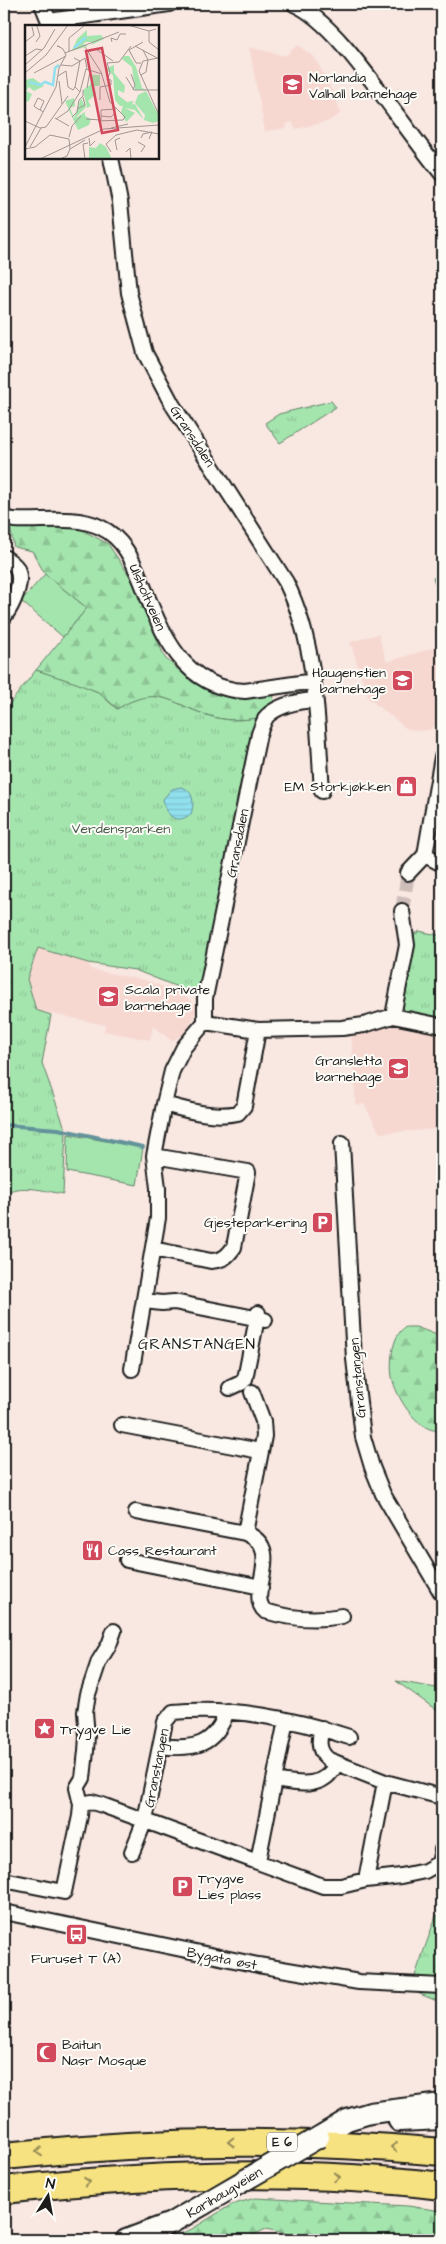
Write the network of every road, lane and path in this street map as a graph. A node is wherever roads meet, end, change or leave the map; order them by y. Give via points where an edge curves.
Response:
1 (42, 4) edge
2 (169, 4) edge
3 (294, 4) edge
4 (50, 24) edge
5 (111, 159) edge
6 (442, 174) edge
7 (4, 518) edge
8 (4, 557) edge
9 (4, 617) edge
10 (314, 681) junction
11 (315, 700) junction
12 (442, 757) edge
13 (322, 791) dead end
14 (425, 855) junction
15 (442, 864) edge
16 (408, 873) tunnel mouth
17 (402, 911) tunnel mouth
18 (393, 1016) junction
19 (204, 1022) junction
20 (442, 1026) edge
21 (258, 1030) junction
22 (164, 1104) junction
23 (342, 1143) dead end
24 (154, 1156) junction
25 (153, 1249) junction
26 (144, 1301) junction
27 (132, 1369) dead end
28 (230, 1388) dead end
29 (252, 1392) dead end
30 (122, 1425) dead end
31 (260, 1451) junction
32 (136, 1512) dead end
33 (246, 1533) junction
34 (127, 1560) dead end
35 (261, 1587) junction
36 (442, 1594) edge
37 (342, 1616) dead end
38 (114, 1631) dead end
39 (227, 1711) junction
40 (286, 1720) junction
41 (322, 1728) junction
42 (349, 1737) dead end
43 (160, 1746) junction
44 (336, 1764) junction
45 (274, 1780) junction
46 (385, 1782) junction
47 (442, 1797) edge
48 (81, 1804) junction
49 (145, 1820) junction
50 (442, 1850) edge
51 (132, 1852) dead end
52 (258, 1861) junction
53 (4, 1880) edge
54 (366, 1880) junction
55 (4, 1912) edge
56 (442, 1986) edge
57 (442, 2104) edge
58 (442, 2119) edge
59 (319, 2138) junction
60 (442, 2152) edge
61 (4, 2156) edge
62 (442, 2186) edge
63 (4, 2190) edge
64 (126, 2240) edge

1 - 4 street
2 - 4 street
3 - 6 street via 335,36
5 - 10 street, Gransdalen via 120,202 129,293 145,353 172,404 286,582 304,626
7 - 10 street, Ulsholtveien via 72,520 99,526 112,534 127,549 160,628 193,673 204,679 246,691
8 - 9 street via 15,566 19,580 12,604
10 - 11 street, Gransdalen
11 - 13 street, Gransdalen
11 - 19 street, Gransdalen via 296,702 267,716 259,734 206,998
12 - 14 street
14 - 15 street
14 - 16 street
17 - 18 street via 406,944
18 - 20 street
18 - 21 street via 364,1025 336,1028
19 - 21 street
19 - 22 street via 184,1047 172,1071
21 - 22 street via 244,1106 238,1113 194,1112
22 - 24 street
23 - 36 street, Granstangen via 354,1359 364,1437 383,1494
24 - 25 street via 158,1218
24 - 25 street via 248,1172 234,1247 228,1257 211,1261
25 - 26 street
26 - 27 street
26 - 28 street via 162,1304 174,1299 260,1317 256,1358 245,1379
29 - 31 street via 262,1421 264,1436
30 - 31 street
31 - 33 street
32 - 33 street
33 - 35 street via 254,1536 266,1563
34 - 35 street
35 - 37 street via 259,1600 264,1611 300,1619
38 - 48 street via 88,1694 83,1778 77,1788
39 - 40 street, Granstangen
39 - 43 street via 220,1729 203,1743 184,1748
39 - 43 street, Granstangen via 173,1712 165,1722
40 - 41 street, Granstangen
40 - 45 street
41 - 42 street, Granstangen
41 - 44 street via 318,1740 323,1756
43 - 49 street, Granstangen
44 - 45 street via 333,1772 316,1783
44 - 46 street
45 - 52 street
46 - 47 street
46 - 54 street
48 - 49 street, Granstangen via 92,1802
48 - 53 street via 64,1892
49 - 51 street
49 - 52 street, Granstangen
50 - 54 street, Granstangen via 439,1863 425,1871
52 - 54 street, Granstangen via 323,1886
55 - 56 street, Bygata øst via 258,1965 359,1982
57 - 59 main road, Karihaugveien via 370,2113 347,2120
58 - 59 main road, Karihaugveien via 393,2121
59 - 64 main road, Karihaugveien, bridge via 171,2222
60 -> 61 highway, E 6 via 326,2142 247,2141 122,2145
63 -> 62 highway via 125,2180 248,2175 368,2179

